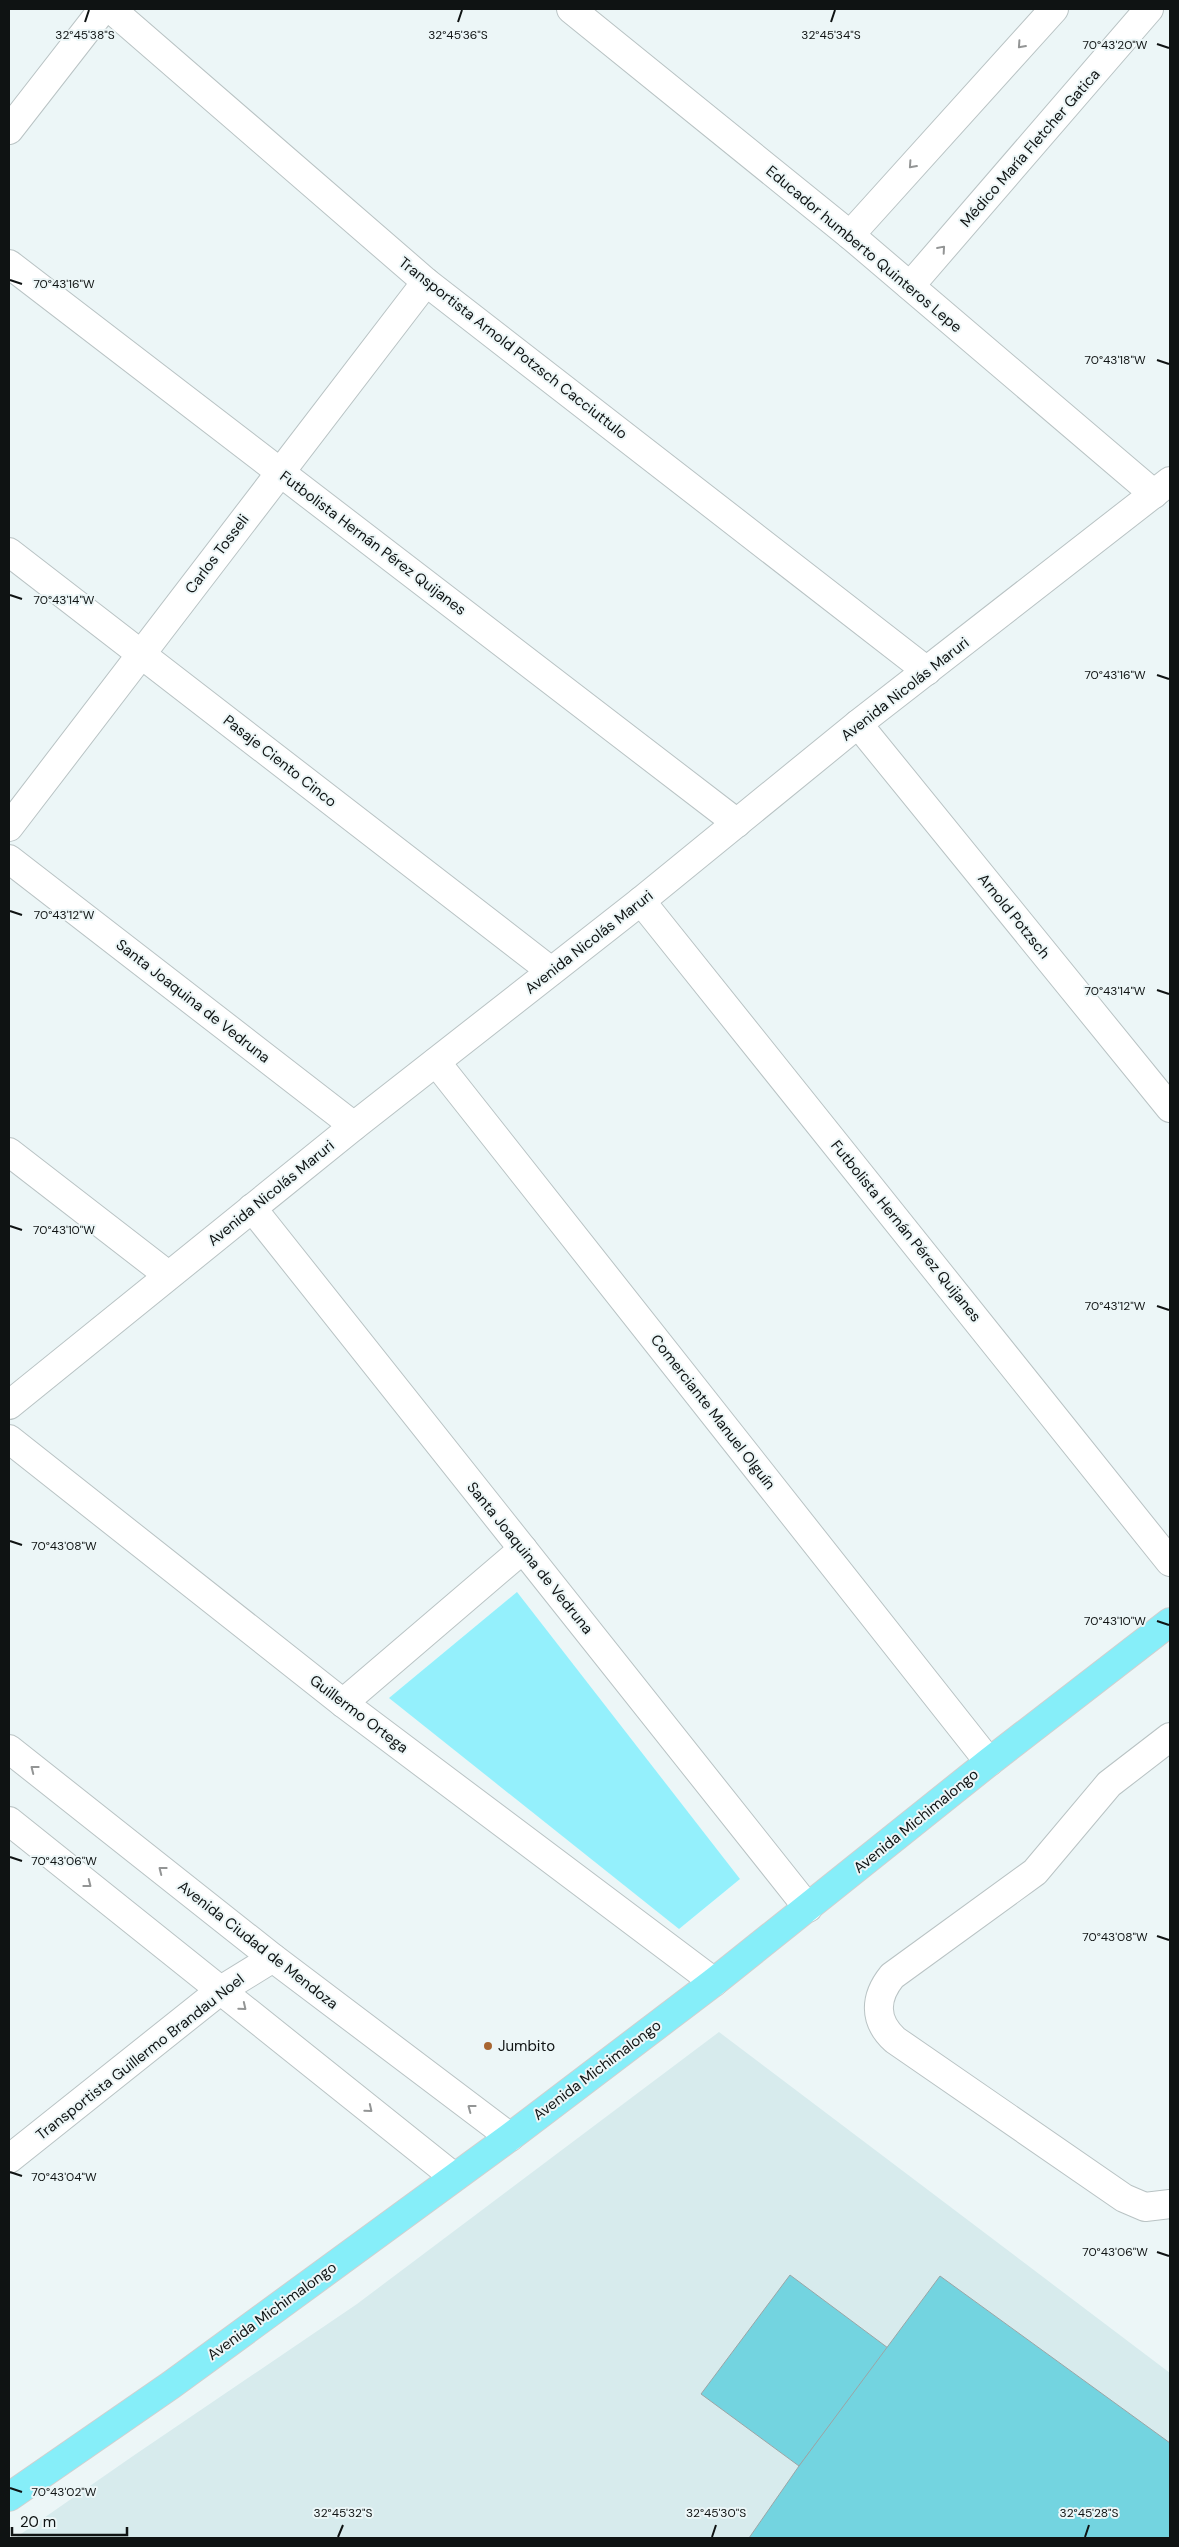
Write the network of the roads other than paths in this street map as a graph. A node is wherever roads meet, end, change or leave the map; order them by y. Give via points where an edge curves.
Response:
1 (102, 9) edge
2 (111, 9) edge
3 (571, 9) edge
4 (1054, 9) edge
5 (1149, 9) edge
6 (9, 130) edge
7 (850, 235) junction
8 (9, 264) edge
9 (426, 282) junction
10 (910, 286) junction
11 (280, 472) junction
12 (1162, 488) edge
13 (9, 552) edge
14 (141, 654) junction
15 (927, 671) junction
16 (858, 724) junction
17 (737, 823) junction
18 (9, 827) edge
19 (9, 859) edge
20 (641, 901) junction
21 (551, 972) junction
22 (436, 1062) junction
23 (1170, 1108) edge
24 (354, 1126) junction
25 (9, 1152) edge
26 (252, 1208) junction
27 (168, 1275) junction
28 (9, 1405) edge
29 (9, 1439) edge
30 (523, 1549) junction
31 (1170, 1562) edge
32 (1170, 1622) edge
33 (343, 1703) junction
34 (1170, 1737) edge
35 (9, 1749) edge
36 (989, 1762) junction
37 (9, 1822) edge
38 (808, 1908) junction
39 (272, 1958) junction
40 (714, 1982) junction
41 (221, 1990) junction
42 (510, 2137) junction
43 (9, 2158) edge
44 (454, 2177) junction
45 (1170, 2204) edge
46 (9, 2497) edge

1 - 6 street
2 - 9 street, Transportista Arnold Potzsch Cacciuttulo
3 - 7 street, Educador humberto Quinteros Lepe
4 -> 7 street
10 -> 5 street, Médico María Fletcher Gatica
7 - 10 street, Educador humberto Quinteros Lepe
8 - 11 street, Futbolista Hernán Pérez Quijanes
9 - 11 street, Carlos Tosseli
9 - 15 street, Transportista Arnold Potzsch Cacciuttulo
10 - 12 street, Educador humberto Quinteros Lepe
11 - 14 street, Carlos Tosseli
11 - 17 street, Futbolista Hernán Pérez Quijanes
12 - 15 street, Avenida Nicolás Maruri
13 - 14 street, Pasaje Ciento Cinco
14 - 18 street, Carlos Tosseli
14 - 21 street, Pasaje Ciento Cinco
15 - 16 street, Avenida Nicolás Maruri
16 - 17 street, Avenida Nicolás Maruri
16 - 23 street, Arnold Potzsch
17 - 20 street, Avenida Nicolás Maruri
19 - 24 street, Santa Joaquina de Vedruna
20 - 21 street, Avenida Nicolás Maruri
20 - 31 street, Futbolista Hernán Pérez Quijanes
21 - 22 street, Avenida Nicolás Maruri
22 - 24 street, Avenida Nicolás Maruri
22 - 36 street, Comerciante Manuel Olguín
24 - 26 street, Avenida Nicolás Maruri
25 - 27 street
26 - 27 street, Avenida Nicolás Maruri
26 - 30 street, Santa Joaquina de Vedruna
27 - 28 street, Avenida Nicolás Maruri
29 - 33 street, Guillermo Ortega
30 - 33 street
30 - 38 street, Santa Joaquina de Vedruna
32 - 36 main road, Avenida Michimalongo
33 - 40 street, Guillermo Ortega
34 - 45 street via 1109,1784 1035,1872 892,1976 878,1999 878,2010 886,2032 895,2040 1124,2198 1145,2207
39 -> 35 street, Avenida Ciudad de Mendoza
36 - 38 main road, Avenida Michimalongo
37 -> 41 street
38 - 40 main road, Avenida Michimalongo
39 - 41 street, Transportista Guillermo Brandau Noel
42 -> 39 street, Avenida Ciudad de Mendoza
40 - 42 main road, Avenida Michimalongo
41 - 43 street, Transportista Guillermo Brandau Noel
41 -> 44 street
42 - 44 main road, Avenida Michimalongo
44 - 46 main road, Avenida Michimalongo via 171,2385

